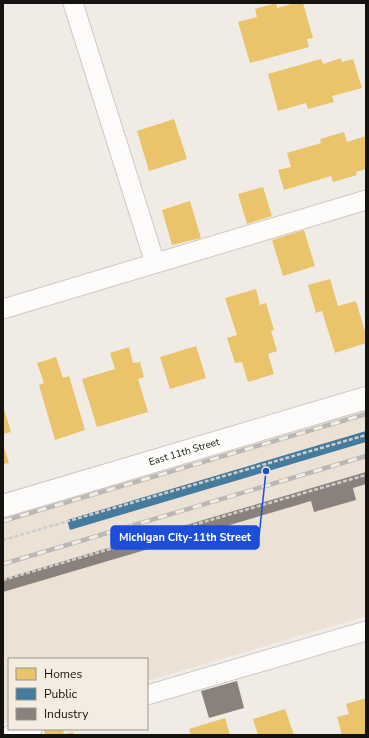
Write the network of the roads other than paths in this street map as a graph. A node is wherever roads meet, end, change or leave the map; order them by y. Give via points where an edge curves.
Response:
1 (73, 3) edge
2 (366, 200) edge
3 (155, 263) junction
4 (3, 308) edge
5 (366, 398) edge
6 (3, 506) edge
7 (366, 631) edge
8 (148, 695) edge
9 (29, 730) edge
10 (12, 735) edge

1 - 3 lane
2 - 3 lane
3 - 4 lane
5 - 6 street, East 11th Street
7 - 8 lane
9 - 10 lane

